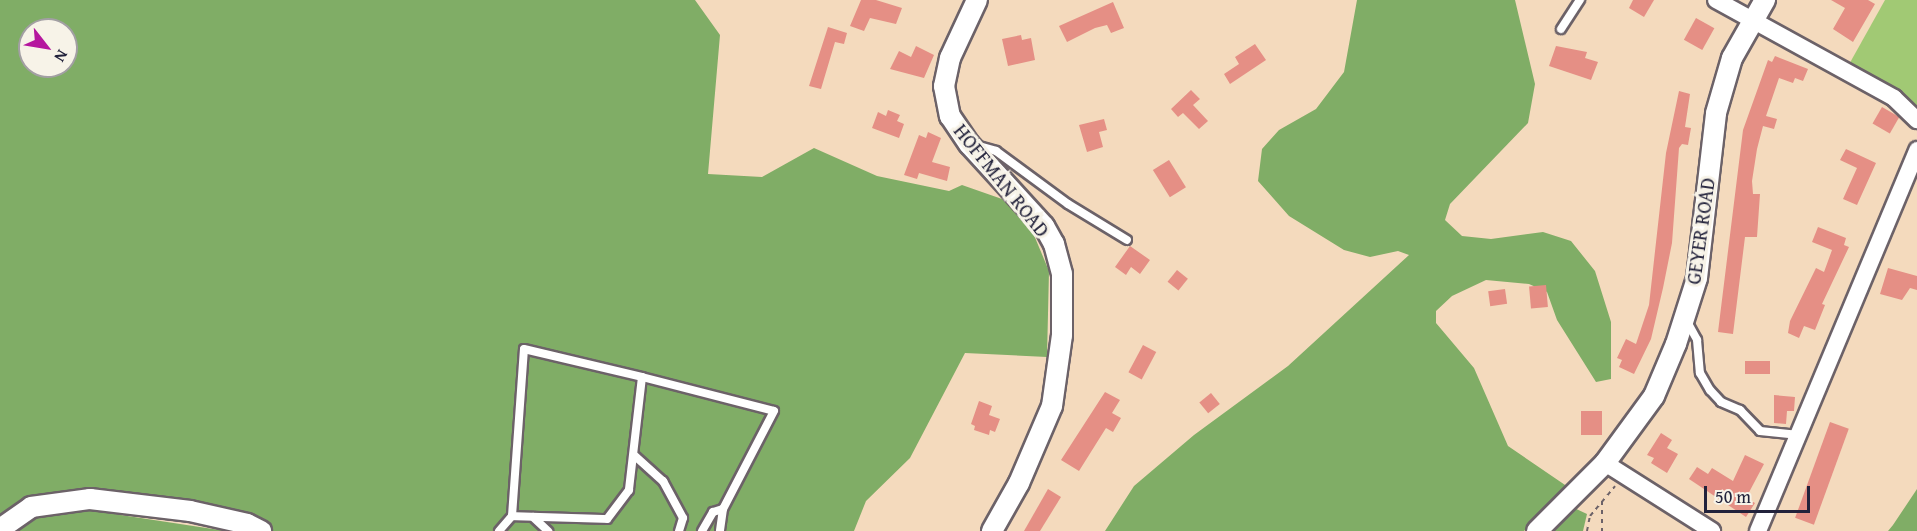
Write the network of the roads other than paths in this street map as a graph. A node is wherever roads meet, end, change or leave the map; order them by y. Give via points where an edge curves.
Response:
1 (977, 0) edge
2 (1580, 0) edge
3 (1716, 0) edge
4 (1765, 0) edge
5 (1753, 21) junction
6 (1561, 29) dead end
7 (1917, 120) edge
8 (969, 144) junction
9 (1917, 150) edge
10 (1127, 240) dead end
11 (1684, 318) junction
12 (642, 377) junction
13 (1799, 435) junction
14 (635, 456) junction
15 (1605, 463) junction
16 (723, 509) junction
17 (513, 516) junction
18 (533, 517) junction
19 (0, 529) edge
20 (261, 531) edge
21 (499, 531) edge
22 (548, 531) edge
23 (679, 531) edge
24 (702, 531) edge
25 (720, 531) edge
26 (992, 531) edge
27 (1537, 531) edge
28 (1712, 531) edge
29 (1758, 531) edge

1 - 8 street, HOFFMAN ROAD via 950,58 944,86 950,116
2 - 6 lane
3 - 5 street
4 - 5 street, GEYER ROAD
5 - 7 street via 1894,98
5 - 11 street, GEYER ROAD via 1732,58 1716,113 1696,278
8 - 10 lane via 996,151 1068,204
8 - 26 street, HOFFMAN ROAD via 1044,226 1054,244 1062,274 1062,335 1052,406 1019,483
9 - 13 street
11 - 13 lane via 1697,340 1700,373 1721,402 1740,410 1760,431
11 - 15 street, GEYER ROAD via 1653,396
12 - 14 lane
12 - 16 lane via 774,411
12 - 17 lane via 524,349
13 - 29 street
14 - 18 lane via 629,490 607,519
14 - 23 lane via 663,481 683,518
15 - 27 street, GEYER ROAD
15 - 28 street
16 - 24 lane via 713,512
16 - 25 lane
17 - 18 lane
17 - 21 lane
18 - 22 lane
19 - 20 street via 31,507 90,499 190,511

